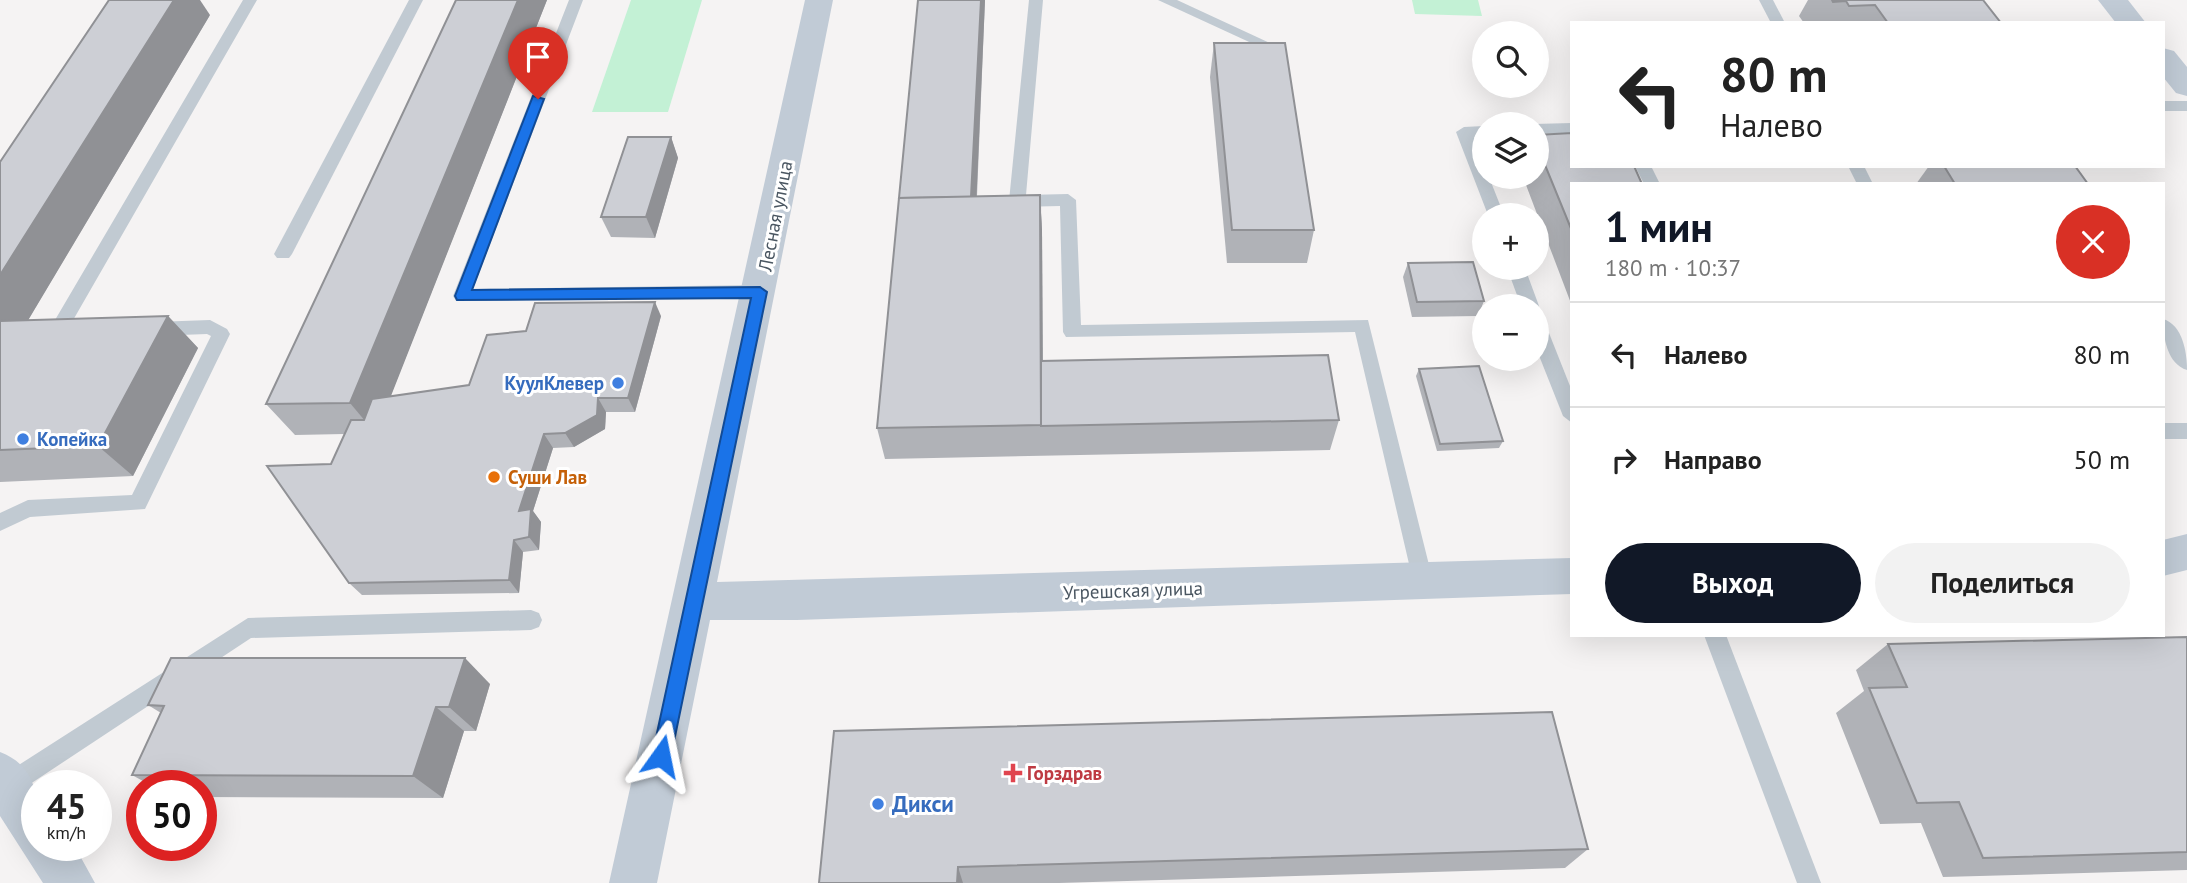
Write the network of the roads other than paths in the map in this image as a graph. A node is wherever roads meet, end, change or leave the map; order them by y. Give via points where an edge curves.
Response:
1 (250, 0) edge
2 (416, 0) edge
3 (576, 0) edge
4 (819, 0) edge
5 (1036, 0) edge
6 (1165, 0) edge
7 (1766, 0) edge
8 (2112, 0) edge
9 (1777, 21) edge
10 (2130, 21) edge
11 (1265, 44) edge
12 (2165, 60) edge
13 (2187, 86) edge
14 (2165, 106) edge
15 (2187, 106) edge
16 (1570, 128) edge
17 (1549, 129) edge
18 (1472, 132) edge
19 (1472, 153) edge
20 (283, 254) dead end
21 (760, 292) junction
22 (2165, 329) edge
23 (142, 330) edge
24 (101, 331) edge
25 (1549, 357) edge
26 (2187, 363) edge
27 (1570, 411) edge
28 (2165, 431) edge
29 (2187, 431) edge
30 (0, 522) edge
31 (2187, 552) edge
32 (2165, 558) edge
33 (1570, 576) edge
34 (1423, 581) junction
35 (694, 601) junction
36 (531, 620) dead end
37 (1716, 637) edge
38 (4, 780) edge
39 (21, 806) edge
40 (57, 861) edge
41 (71, 883) edge
42 (633, 883) edge
43 (1809, 883) edge

1 - 24 lane via 61,325 74,332
2 - 20 lane
3 - 21 lane via 462,296
4 - 21 main road, Лесная улица
5 - 34 lane via 1017,201 1068,200 1072,332 1362,325
6 - 11 lane
7 - 9 lane
8 - 10 main road
12 - 13 main road
14 - 15 lane
16 - 17 lane
18 - 19 lane via 1464,132
21 - 35 main road, Лесная улица
22 - 26 lane
23 - 30 lane via 210,327 221,334 138,503 28,509
25 - 27 lane
28 - 29 lane
31 - 32 main road
33 - 34 main road, Угрешская улица
34 - 35 main road, Угрешская улица
35 - 42 main road, Лесная улица
36 - 38 lane via 248,628
37 - 43 lane
38 - 39 main road
40 - 41 main road

